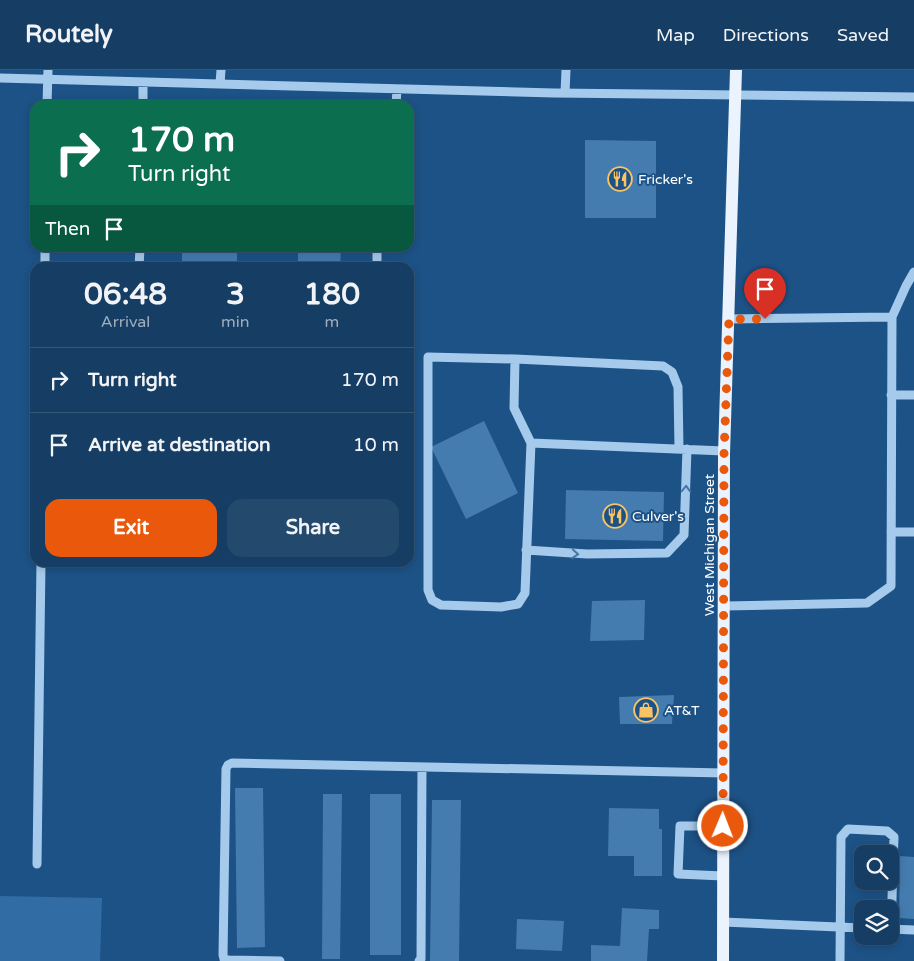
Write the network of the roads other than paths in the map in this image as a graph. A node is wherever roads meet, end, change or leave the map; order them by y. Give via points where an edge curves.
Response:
1 (221, 70) edge
2 (566, 70) edge
3 (736, 70) edge
4 (48, 74) edge
5 (0, 78) edge
6 (143, 82) junction
7 (220, 84) junction
8 (396, 89) junction
9 (565, 93) junction
10 (736, 94) junction
11 (914, 97) edge
12 (47, 100) edge
13 (143, 100) edge
14 (396, 100) edge
15 (914, 272) edge
16 (892, 317) junction
17 (729, 319) junction
18 (515, 359) junction
19 (891, 395) junction
20 (914, 395) edge
21 (531, 443) junction
22 (683, 449) junction
23 (724, 451) junction
24 (891, 532) junction
25 (914, 532) edge
26 (526, 550) junction
27 (41, 567) edge
28 (725, 606) junction
29 (422, 766) junction
30 (724, 773) junction
31 (723, 826) junction
32 (37, 864) dead end
33 (723, 876) junction
34 (892, 900) edge
35 (723, 922) junction
36 (840, 927) junction
37 (854, 928) edge
38 (899, 929) edge
39 (914, 930) edge
40 (280, 961) edge
41 (419, 961) edge
42 (722, 961) edge
43 (840, 961) edge

1 - 7 street
2 - 9 street
3 - 10 main road, West Michigan Street
4 - 5 street
4 - 6 street
4 - 12 street
6 - 7 street
6 - 13 street
7 - 8 street
8 - 9 street
8 - 14 street
9 - 10 street
10 - 11 street
10 - 17 main road, West Michigan Street
15 - 16 street
16 - 17 street
16 - 19 street
17 - 23 main road, West Michigan Street
18 - 21 street via 514,408
18 - 22 street via 663,366 672,372 678,387
18 - 26 street via 428,357 428,590 432,600 441,605 501,607 518,604 525,593
19 - 20 street
19 - 24 street
21 - 22 street
21 - 26 street
22 - 23 street
26 -> 22 street via 586,554 667,553 684,534
23 - 28 main road, West Michigan Street
24 - 25 street
24 - 28 street via 890,586 866,603
27 - 32 street
28 - 30 main road, West Michigan Street
29 - 30 street
29 - 40 street via 228,765 224,959
29 - 41 street
30 - 31 main road, West Michigan Street
31 - 33 main road, West Michigan Street
31 - 33 street via 680,826 678,874
33 - 35 main road, West Michigan Street
34 - 36 street via 894,837 886,831 848,830 842,837
35 - 36 street
35 - 42 main road, West Michigan Street
36 - 37 street
36 - 43 street
38 - 39 street

